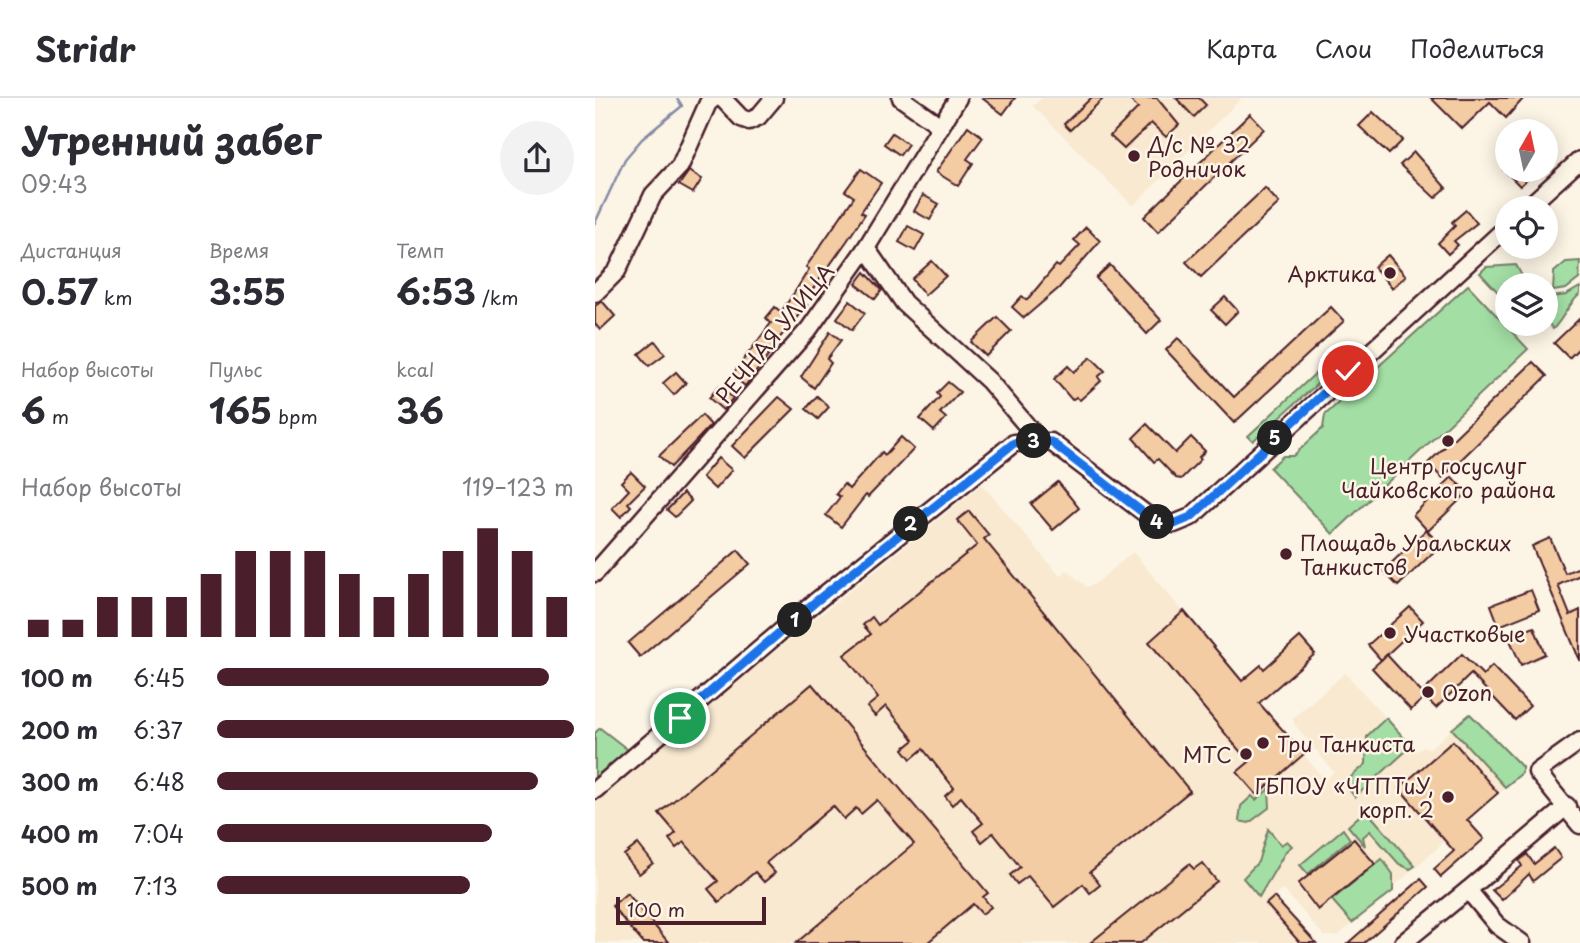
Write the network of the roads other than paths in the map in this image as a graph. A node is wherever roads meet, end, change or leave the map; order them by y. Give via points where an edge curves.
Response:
1 (714, 98) edge
2 (722, 98) edge
3 (773, 98) edge
4 (901, 98) edge
5 (958, 98) edge
6 (939, 125) junction
7 (1579, 163) edge
8 (1541, 196) edge
9 (1495, 238) edge
10 (866, 248) junction
11 (595, 293) edge
12 (1039, 440) junction
13 (595, 573) edge
14 (1580, 741) edge
15 (595, 790) edge
16 (1567, 806) junction
17 (1580, 825) edge
18 (1468, 890) junction
19 (1403, 943) edge
20 (1522, 943) edge

1 - 11 street via 680,166 653,195 617,271
2 - 3 street via 749,121
4 - 6 street
5 - 6 street, РЕЧНАЯ УЛИЦА
6 - 10 street, РЕЧНАЯ УЛИЦА
7 - 8 street
9 - 12 street via 1191,517 1174,524 1154,521 1051,442
10 - 12 street via 904,303 989,381
10 - 13 street, РЕЧНАЯ УЛИЦА via 809,329
12 - 15 street via 1014,443 993,458
14 - 16 street via 1537,772
16 - 17 street
16 - 18 street
18 - 19 street
18 - 20 street via 1497,925

